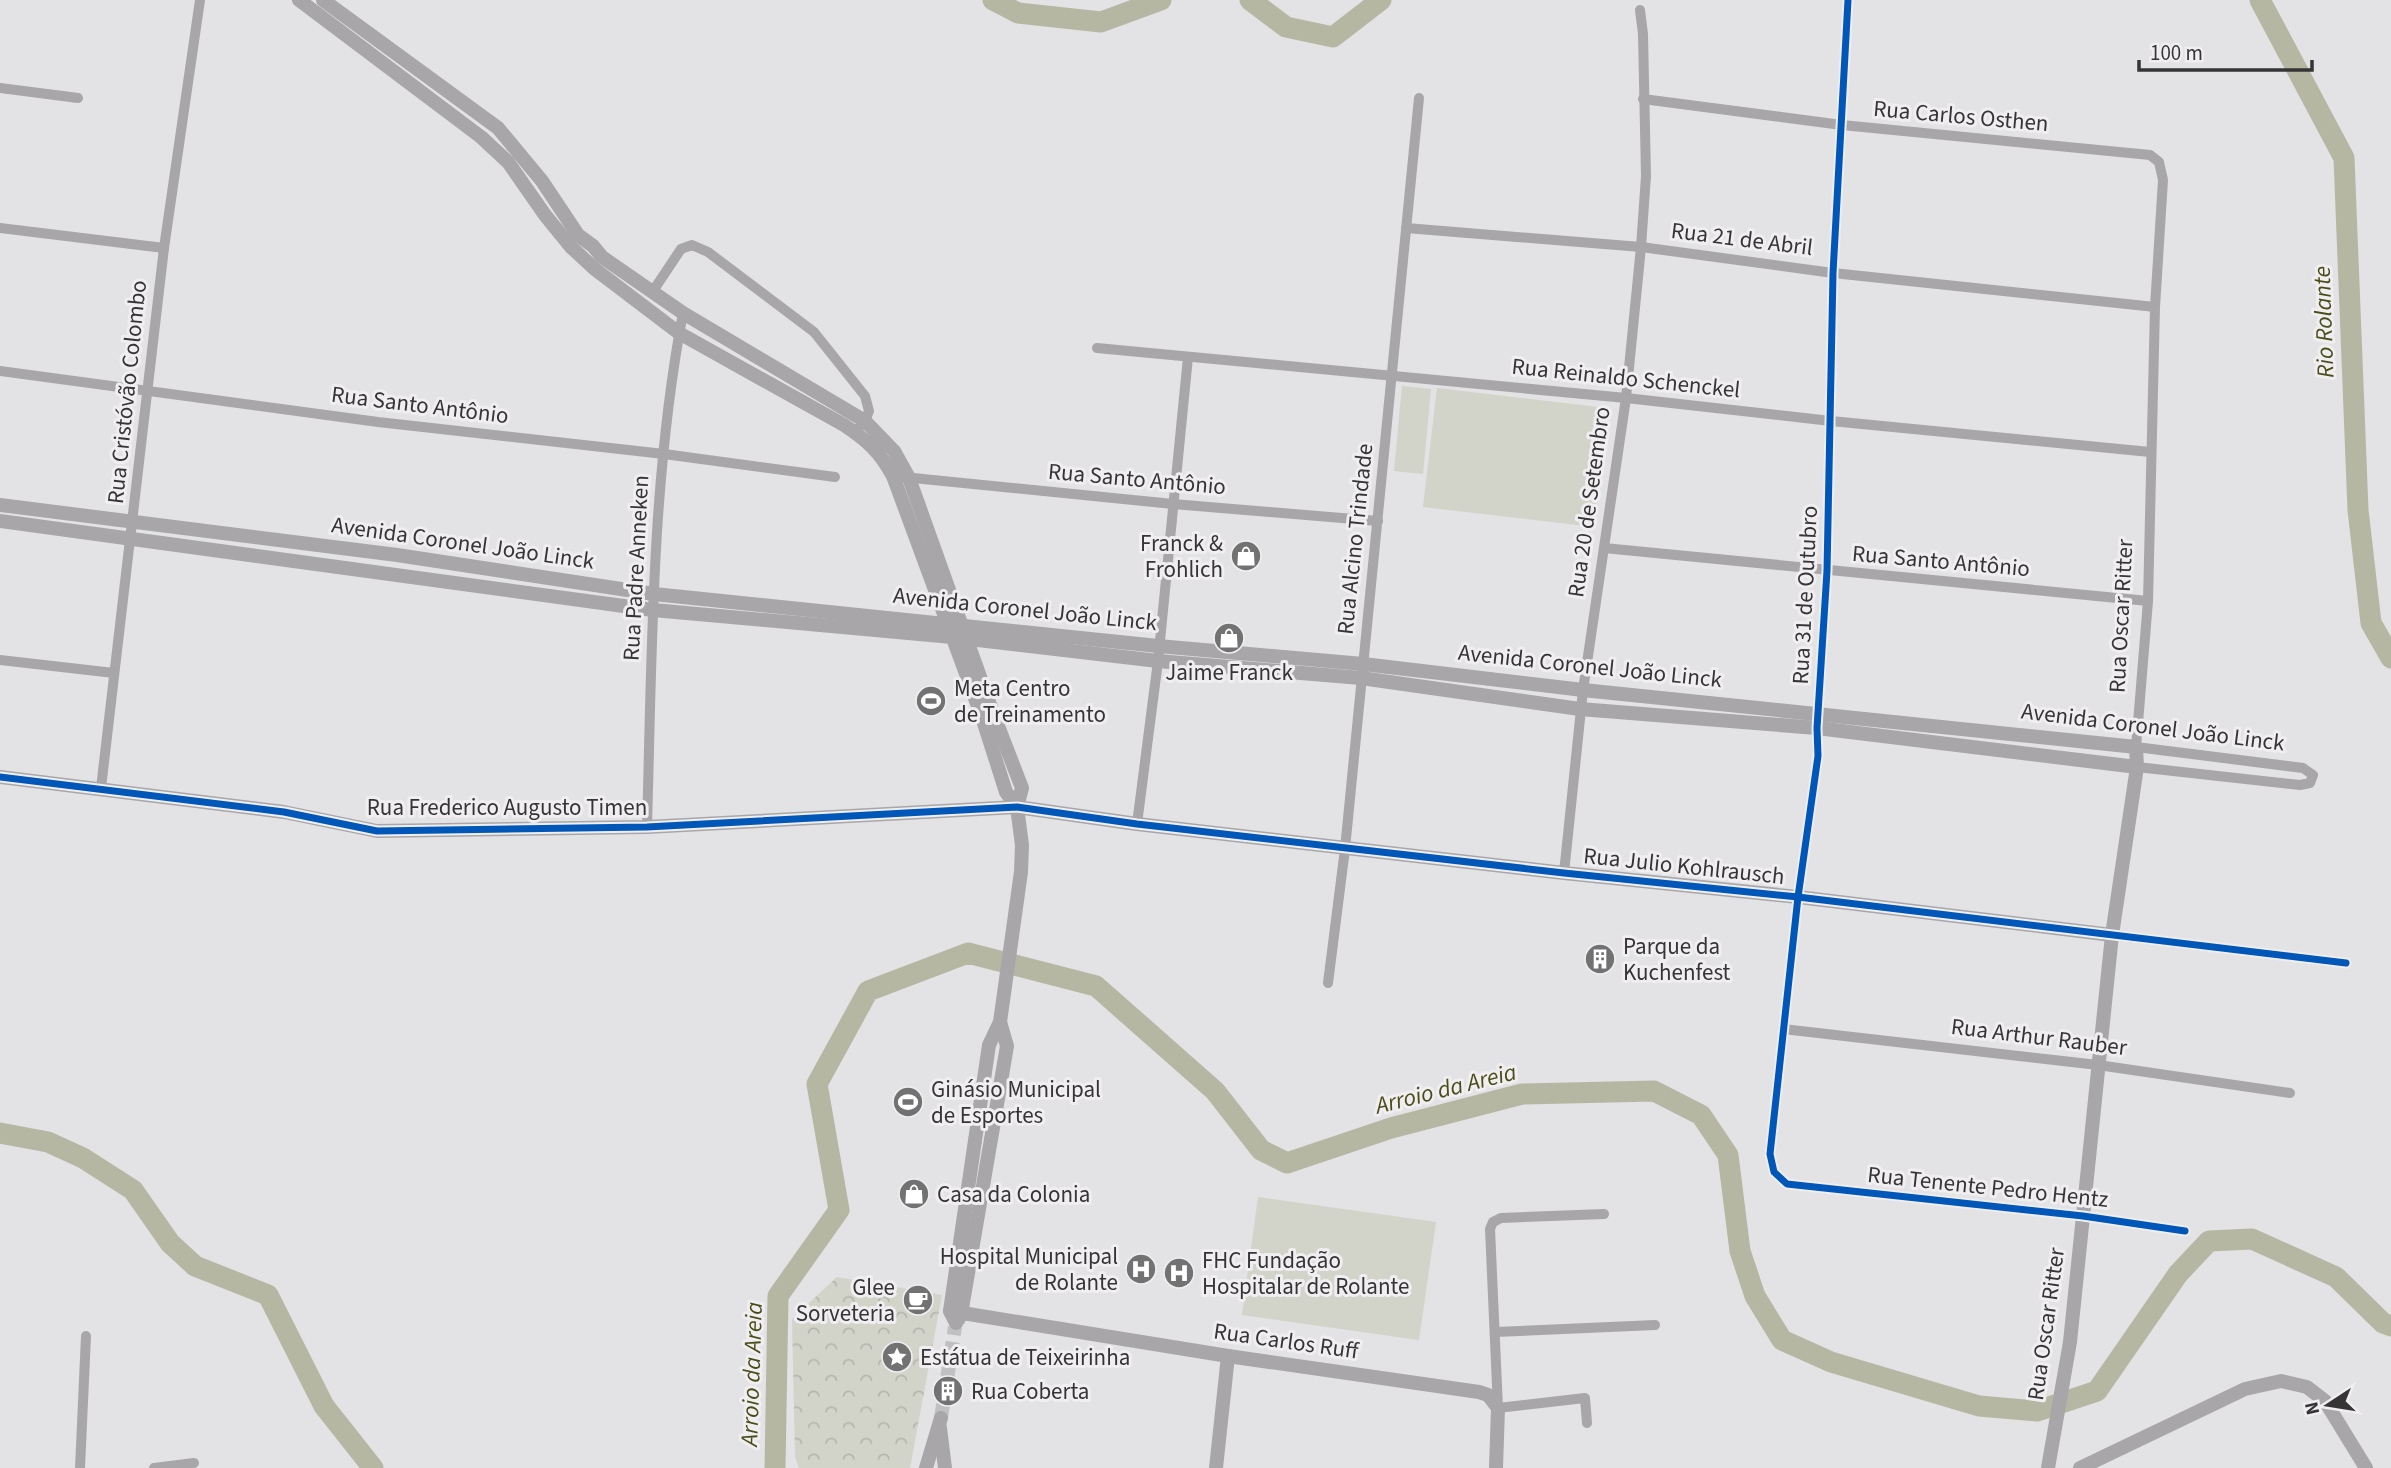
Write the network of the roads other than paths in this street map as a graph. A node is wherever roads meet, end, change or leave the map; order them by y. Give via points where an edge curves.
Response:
1 (200, 0) edge
2 (299, 0) edge
3 (323, 0) edge
4 (1848, 0) edge
5 (1640, 10) dead end
6 (365, 40) junction
7 (0, 88) edge
8 (78, 98) dead end
9 (1419, 98) dead end
10 (1643, 99) junction
11 (1842, 125) junction
12 (2150, 155) joint
13 (0, 228) edge
14 (1406, 228) junction
15 (1641, 247) junction
16 (164, 248) junction
17 (1833, 272) junction
18 (653, 291) junction
19 (2155, 307) junction
20 (683, 313) junction
21 (679, 333) junction
22 (1097, 348) dead end
23 (1188, 357) junction
24 (0, 371) edge
25 (1392, 377) junction
26 (149, 391) junction
27 (1626, 398) junction
28 (865, 421) junction
29 (1831, 421) junction
30 (855, 432) junction
31 (2150, 452) junction
32 (664, 454) junction
33 (893, 476) junction
34 (835, 477) dead end
35 (909, 478) junction
36 (1173, 504) junction
37 (0, 505) edge
38 (0, 521) edge
39 (1378, 521) junction
40 (133, 531) junction
41 (926, 547) junction
42 (1605, 548) junction
43 (1827, 571) junction
44 (654, 594) junction
45 (2148, 601) junction
46 (653, 610) junction
47 (836, 620) junction
48 (946, 623) junction
49 (965, 633) junction
50 (952, 637) junction
51 (1158, 653) junction
52 (0, 660) edge
53 (1362, 671) junction
54 (114, 673) junction
55 (1583, 690) junction
56 (1580, 709) junction
57 (987, 715) junction
58 (1818, 721) junction
59 (2136, 747) junction
60 (2137, 767) junction
61 (0, 777) edge
62 (101, 788) junction
63 (1017, 807) junction
64 (1137, 824) junction
65 (648, 827) junction
66 (1345, 849) junction
67 (1563, 873) junction
68 (1798, 897) junction
69 (2112, 935) junction
70 (2346, 963) dead end
71 (1328, 983) dead end
72 (1000, 1023) junction
73 (1783, 1029) junction
74 (2098, 1065) junction
75 (2290, 1093) dead end
76 (974, 1149) junction
77 (989, 1153) junction
78 (1787, 1184) joint
79 (1604, 1213) dead end
80 (2083, 1216) junction
81 (2185, 1231) dead end
82 (956, 1319) junction
83 (1655, 1325) dead end
84 (1495, 1332) junction
85 (86, 1336) dead end
86 (1228, 1356) junction
87 (1498, 1408) junction
88 (1587, 1423) dead end
89 (2048, 1461) edge
90 (194, 1463) dead end
91 (80, 1468) edge
92 (153, 1468) edge
93 (926, 1468) edge
94 (945, 1468) edge
95 (1216, 1468) edge
96 (1496, 1468) edge
97 (2081, 1468) edge
98 (2366, 1468) edge

1 - 16 street, Rua Cristóvão Colombo
2 - 6 main road
3 - 6 main road
4 - 11 street, Rua 31 de Outubro
5 - 10 street, Rua 20 de Setembro
6 - 18 main road via 498,128 536,172 578,235 620,271
6 - 21 main road via 508,162 571,247
7 - 8 street
9 - 14 street, Rua Alcino Trindade
10 - 11 street, Rua Carlos Osthen
10 - 15 street, Rua 20 de Setembro via 1646,177
11 - 12 street, Rua Carlos Osthen
11 - 17 street, Rua 31 de Outubro
12 - 19 street, Rua Oscar Ritter via 2159,162 2163,180
13 - 16 street
14 - 15 street, Rua 21 de Abril
14 - 25 street, Rua Alcino Trindade
15 - 17 street, Rua 21 de Abril
15 - 27 street, Rua 20 de Setembro
16 - 26 street, Rua Cristóvão Colombo
17 - 19 street, Rua 21 de Abril
17 - 29 street, Rua 31 de Outubro
18 - 20 main road
18 - 28 street via 681,249 699,246 814,332 865,396 869,411
19 - 31 street, Rua Oscar Ritter
20 - 21 street, Rua Padre Anneken
20 - 28 main road
21 - 30 main road
21 - 32 street, Rua Padre Anneken
22 - 23 street, Rua Reinaldo Schenckel
23 - 25 street, Rua Reinaldo Schenckel
23 - 36 street
24 - 26 street, Rua Santo Antônio
25 - 27 street, Rua Reinaldo Schenckel
25 - 39 street, Rua Alcino Trindade
26 - 32 street, Rua Santo Antônio
26 - 40 street, Rua Cristóvão Colombo
27 - 29 street, Rua Reinaldo Schenckel
27 - 42 street, Rua 20 de Setembro
28 - 30 street
28 - 35 main road via 894,451
29 - 31 street, Rua Reinaldo Schenckel
29 - 43 street, Rua 31 de Outubro
30 - 33 main road via 881,455
31 - 45 street, Rua Oscar Ritter
32 - 34 street, Rua Santo Antônio
32 - 44 street, Rua Padre Anneken
33 - 35 street, Rua Santo Antônio
33 - 41 main road
35 - 36 street, Rua Santo Antônio
35 - 41 main road
36 - 39 street, Rua Santo Antônio
36 - 51 street
37 - 40 main road
38 - 40 main road
39 - 53 street, Rua Alcino Trindade
40 - 44 main road, Avenida Coronel João Linck via 397,555
40 - 46 main road, Avenida Coronel João Linck
40 - 54 street, Rua Cristóvão Colombo
41 - 48 main road
41 - 49 main road
42 - 43 street, Rua Santo Antônio
42 - 55 street, Rua 20 de Setembro
43 - 45 street, Rua Santo Antônio
43 - 58 street, Rua 31 de Outubro
44 - 46 street, Rua Padre Anneken
44 - 47 main road, Avenida Coronel João Linck
45 - 59 street, Rua Oscar Ritter
46 - 47 main road, Avenida Coronel João Linck
46 - 65 street, Rua Padre Anneken
47 - 48 main road, Avenida Coronel João Linck
47 - 50 main road, Avenida Coronel João Linck
48 - 49 main road, Avenida Coronel João Linck
48 - 50 main road
49 - 50 main road, Avenida Coronel João Linck
49 - 51 main road, Avenida Coronel João Linck
49 - 57 main road
50 - 57 main road
51 - 53 main road, Avenida Coronel João Linck
51 - 64 street
52 - 54 street
53 - 55 main road, Avenida Coronel João Linck
53 - 56 main road, Avenida Coronel João Linck
53 - 66 street, Rua Alcino Trindade
54 - 62 street, Rua Cristóvão Colombo
55 - 56 street, Rua 20 de Setembro
55 - 58 main road, Avenida Coronel João Linck
56 - 58 main road, Avenida Coronel João Linck
56 - 67 street, Rua 20 de Setembro
57 - 63 main road via 1022,788
58 - 59 main road, Avenida Coronel João Linck
58 - 60 main road, Avenida Coronel João Linck
58 - 68 street, Rua 31 de Outubro via 1818,756
59 - 60 main road, Rua Oscar Ritter
59 - 60 street, Avenida Coronel João Linck via 2303,768 2313,775 2309,783 2300,785
60 - 69 main road, Rua Oscar Ritter
61 - 62 main road, Rua Frederico Augusto Timen
62 - 65 main road, Rua Frederico Augusto Timen via 284,812 377,831
63 - 64 main road, Rua Julio Kohlrausch
63 - 65 main road, Rua Frederico Augusto Timen
63 - 72 main road via 1022,845
64 - 66 main road, Rua Julio Kohlrausch
66 - 67 main road, Rua Julio Kohlrausch
66 - 71 street, Rua Alcino Trindade
67 - 68 main road, Rua Julio Kohlrausch
68 - 69 main road, Rua Julio Kohlrausch
68 - 73 street, Rua 31 de Outubro
69 - 70 street, Rua Julio Kohlrausch
69 - 74 main road, Rua Oscar Ritter
72 - 76 main road via 989,1045
72 - 77 main road via 1007,1046
73 - 74 street, Rua Arthur Rauber
73 - 78 street, Rua 31 de Outubro via 1770,1154 1774,1172
74 - 75 street, Rua Arthur Rauber
74 - 80 main road, Rua Oscar Ritter
76 - 77 main road
76 - 82 main road
77 - 82 main road
78 - 80 street, Rua Tenente Pedro Hentz
79 - 84 street via 1493,1222
80 - 81 street, Rua Tenente Pedro Hentz
80 - 89 main road, Rua Oscar Ritter via 2070,1342
82 - 86 main road, Rua Carlos Ruff
83 - 84 street
84 - 87 street
85 - 91 street
86 - 87 main road, Rua Carlos Ruff via 1479,1392 1488,1395
86 - 95 main road
87 - 88 street via 1585,1398
87 - 96 main road
90 - 92 street
93 - 94 main road via 940,1422
97 - 98 main road via 2245,1389 2281,1381 2307,1387 2325,1401

